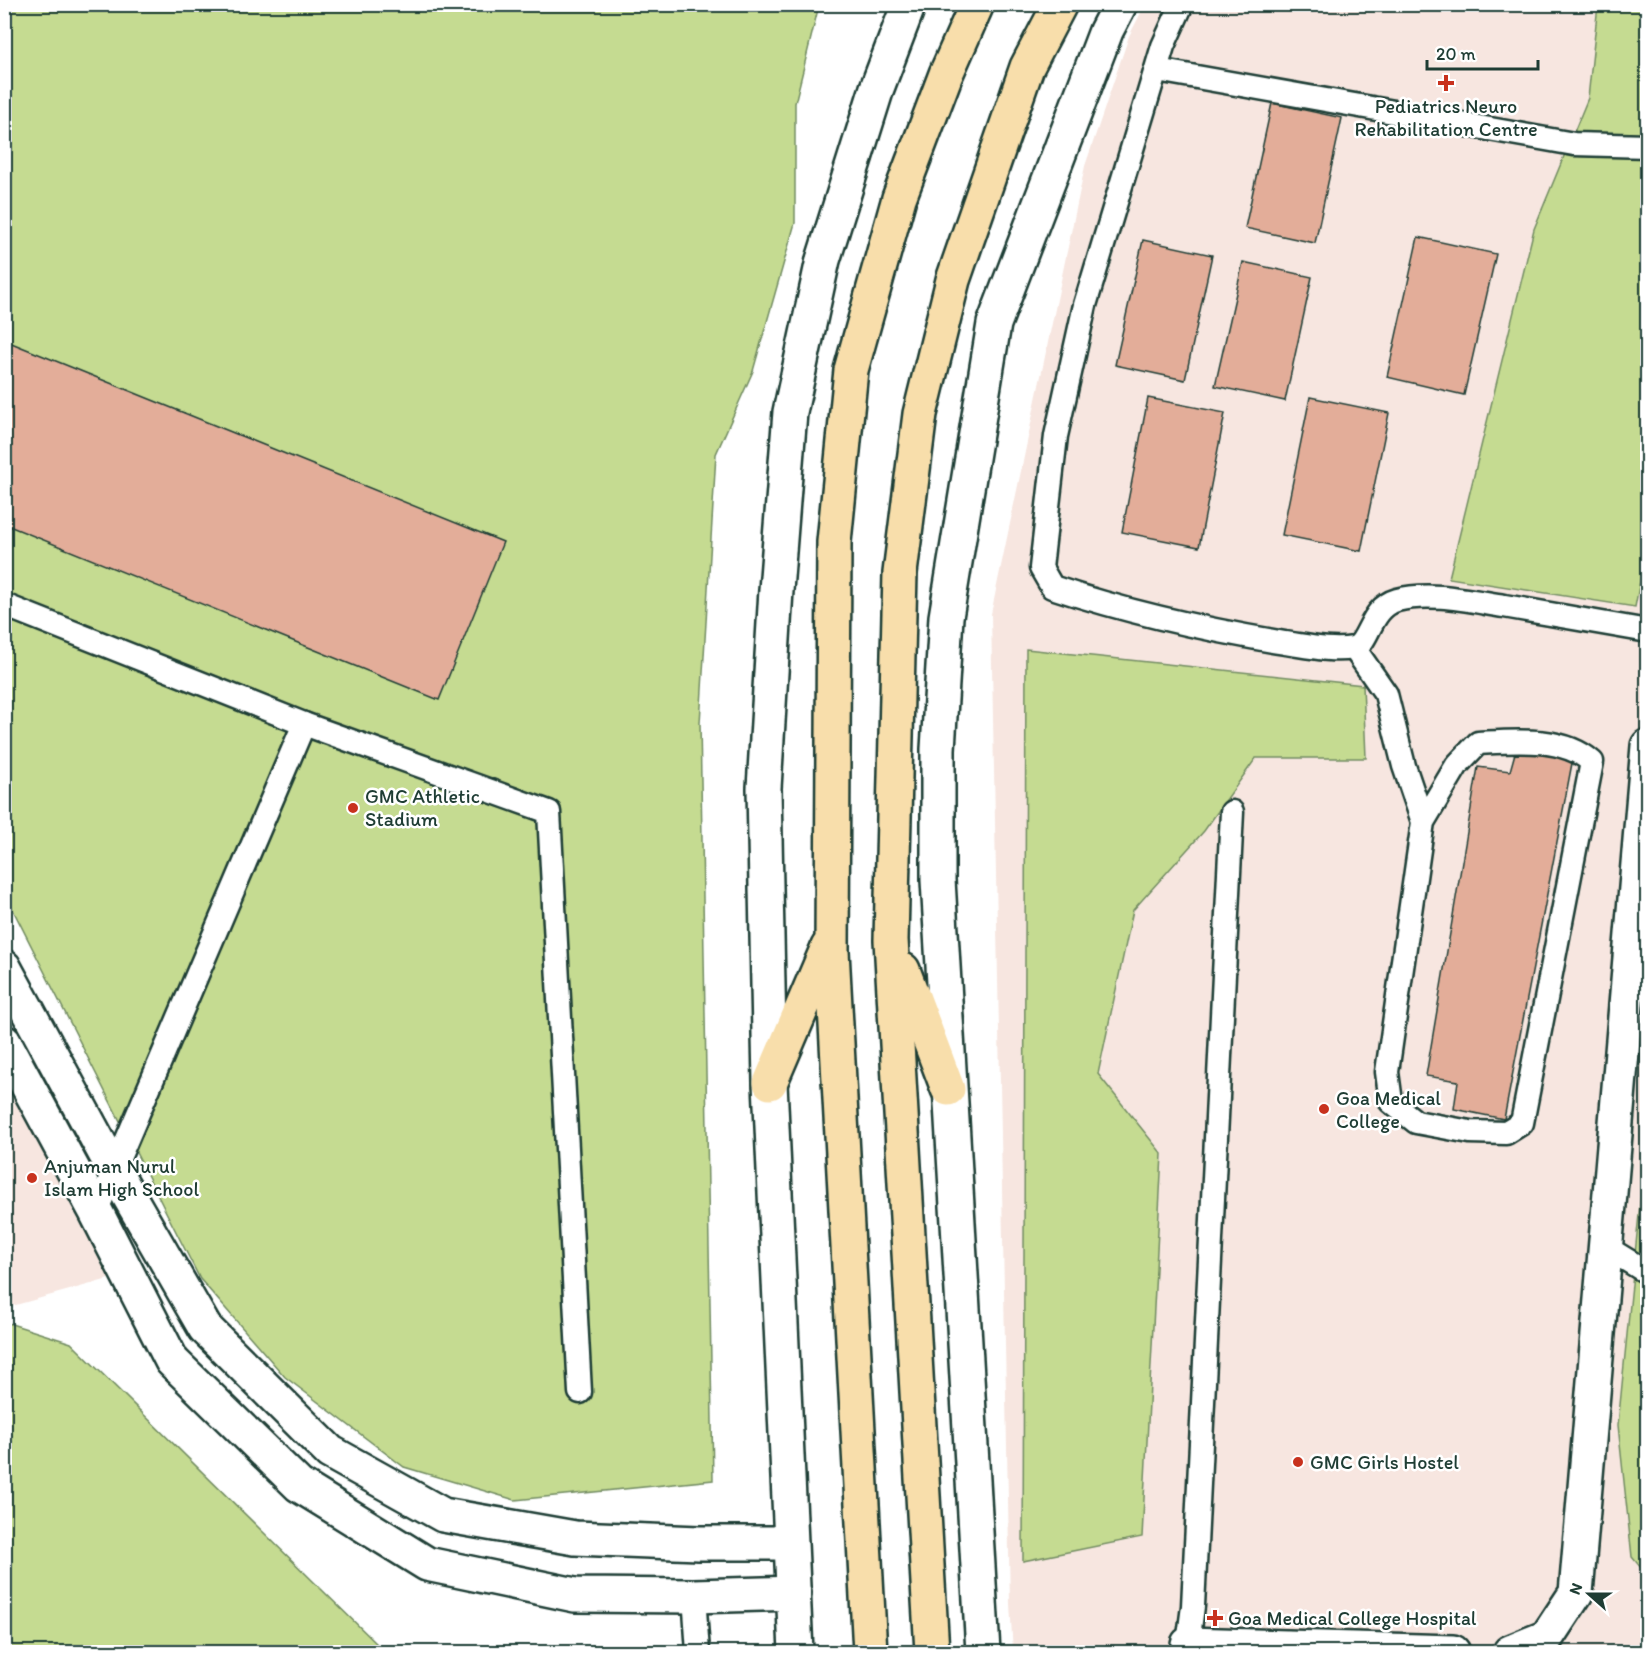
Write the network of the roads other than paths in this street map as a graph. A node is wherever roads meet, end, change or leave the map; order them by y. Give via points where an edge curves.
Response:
1 (909, 4) edge
2 (977, 4) edge
3 (1060, 4) edge
4 (1120, 4) edge
5 (1182, 4) edge
6 (1157, 70) junction
7 (1647, 146) edge
8 (4, 605) edge
9 (1647, 631) edge
10 (1354, 648) junction
11 (304, 724) junction
12 (1647, 746) edge
13 (1232, 812) dead end
14 (1423, 822) junction
15 (833, 936) junction
16 (891, 940) junction
17 (4, 968) edge
18 (4, 1042) edge
19 (770, 1083) junction
20 (948, 1089) junction
21 (114, 1170) junction
22 (96, 1212) junction
23 (1604, 1246) junction
24 (1647, 1273) edge
25 (580, 1392) dead end
26 (790, 1543) junction
27 (794, 1593) junction
28 (694, 1596) junction
29 (1554, 1645) edge
30 (1188, 1648) edge
31 (698, 1653) edge
32 (796, 1653) edge
33 (870, 1653) edge
34 (932, 1653) edge
35 (983, 1653) edge
36 (1453, 1653) edge
37 (1510, 1653) edge

1 - 19 street via 877,88 823,260 790,412 764,788
2 - 15 highway via 899,198 851,370 834,542
3 - 16 highway via 1027,67 952,280 920,414 900,573
4 - 20 street via 994,324 946,617 938,749 938,868
5 - 6 lane
6 - 7 lane via 1574,144
6 - 10 lane via 1085,305 1056,436 1041,568 1052,587 1088,599 1255,638 1313,647
8 - 11 lane
9 - 10 lane via 1481,603 1404,598 1387,603 1373,618 1362,643
10 - 14 lane via 1386,694
11 - 21 lane
11 - 25 lane via 549,812
12 - 23 street
13 - 30 lane
14 - 14 lane via 1457,765 1478,743 1525,741 1578,750 1592,762 1522,1123 1506,1133 1470,1132 1416,1122 1390,1102 1387,1072
15 - 19 highway
15 - 33 highway
16 - 20 highway
16 - 34 highway
17 - 21 street
18 - 22 street
19 - 26 street
20 - 35 street
21 - 22 lane
21 - 26 street via 205,1328 330,1452 443,1515 575,1538
22 - 28 street via 172,1361 299,1485 427,1564 575,1594
23 - 24 lane
23 - 29 street via 1576,1593
26 - 27 street
27 - 28 street
27 - 32 street
28 - 31 lane
29 - 37 street
30 - 36 street

